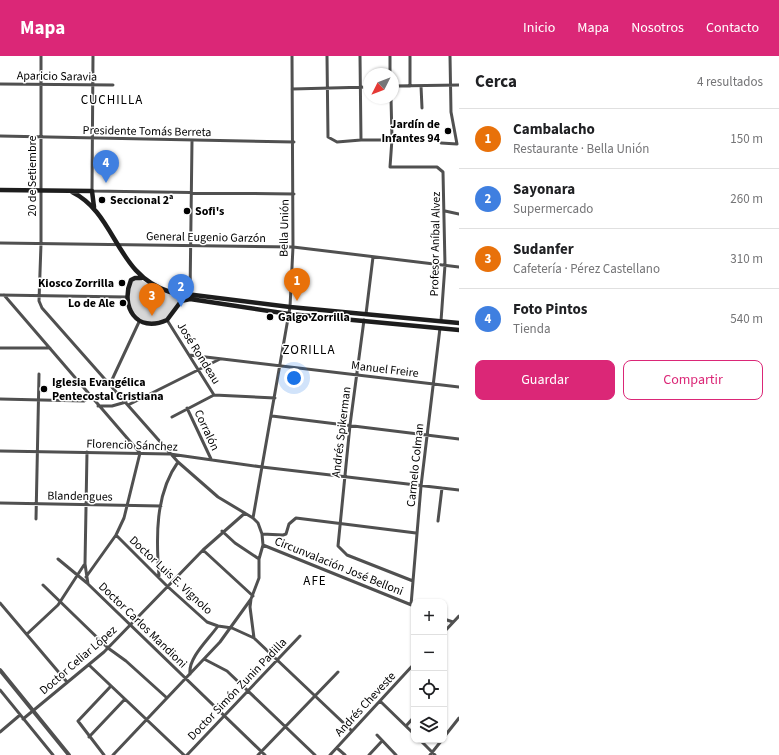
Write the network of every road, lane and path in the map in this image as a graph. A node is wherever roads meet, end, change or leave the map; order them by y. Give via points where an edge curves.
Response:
1 (41, 56) edge
2 (93, 56) edge
3 (292, 56) edge
4 (327, 56) edge
5 (360, 56) edge
6 (390, 56) edge
7 (410, 56) edge
8 (450, 56) edge
9 (390, 68) edge
10 (0, 84) edge
11 (41, 84) junction
12 (93, 85) junction
13 (113, 85) dead end
14 (450, 85) junction
15 (459, 85) edge
16 (399, 86) edge
17 (410, 86) junction
18 (422, 86) junction
19 (360, 87) junction
20 (327, 88) junction
21 (292, 89) junction
22 (391, 104) edge
23 (422, 108) dead end
24 (0, 136) edge
25 (42, 138) junction
26 (92, 139) junction
27 (392, 139) junction
28 (361, 140) junction
29 (407, 140) dead end
30 (192, 141) junction
31 (294, 142) junction
32 (441, 143) dead end
33 (458, 144) edge
34 (0, 190) edge
35 (41, 191) junction
36 (92, 191) junction
37 (72, 192) junction
38 (191, 193) junction
39 (294, 194) junction
40 (95, 209) junction
41 (445, 211) junction
42 (459, 214) edge
43 (0, 243) edge
44 (41, 244) junction
45 (117, 245) junction
46 (191, 246) junction
47 (293, 247) junction
48 (373, 257) junction
49 (445, 265) junction
50 (132, 266) junction
51 (459, 267) edge
52 (142, 278) junction
53 (131, 280) junction
54 (180, 293) junction
55 (2, 295) edge
56 (39, 296) junction
57 (126, 297) junction
58 (190, 297) junction
59 (181, 301) junction
60 (290, 307) junction
61 (289, 314) junction
62 (366, 314) junction
63 (167, 320) junction
64 (364, 320) junction
65 (441, 320) junction
66 (140, 322) junction
67 (459, 323) edge
68 (440, 328) junction
69 (459, 330) edge
70 (0, 348) edge
71 (50, 348) junction
72 (190, 355) junction
73 (220, 359) junction
74 (281, 366) junction
75 (199, 370) junction
76 (39, 374) dead end
77 (357, 375) junction
78 (110, 384) junction
79 (433, 384) junction
80 (459, 387) edge
81 (214, 396) junction
82 (90, 397) junction
83 (275, 398) junction
84 (0, 399) edge
85 (38, 399) junction
86 (127, 403) junction
87 (98, 406) junction
88 (187, 408) junction
89 (272, 416) junction
90 (172, 417) dead end
91 (350, 425) junction
92 (427, 435) junction
93 (459, 439) edge
94 (0, 451) edge
95 (36, 451) junction
96 (87, 452) junction
97 (140, 453) junction
98 (170, 454) junction
99 (211, 459) junction
100 (178, 462) junction
101 (262, 467) junction
102 (345, 477) junction
103 (421, 486) junction
104 (442, 488) junction
105 (459, 490) edge
106 (0, 503) edge
107 (36, 504) junction
108 (86, 505) junction
109 (127, 505) junction
110 (161, 506) junction
111 (245, 513) junction
112 (253, 518) junction
113 (36, 519) dead end
114 (438, 521) dead end
115 (340, 524) junction
116 (222, 531) junction
117 (262, 534) junction
118 (416, 534) junction
119 (116, 535) junction
120 (263, 545) junction
121 (203, 550) junction
122 (58, 559) dead end
123 (259, 559) junction
124 (85, 564) junction
125 (78, 575) junction
126 (86, 577) junction
127 (159, 577) junction
128 (413, 581) junction
129 (88, 584) junction
130 (43, 586) dead end
131 (167, 586) junction
132 (252, 597) junction
133 (412, 599) edge
134 (60, 602) junction
135 (0, 603) edge
136 (411, 605) edge
137 (459, 616) edge
138 (447, 620) edge
139 (453, 622) junction
140 (130, 626) junction
141 (218, 626) junction
142 (232, 628) junction
143 (447, 629) edge
144 (27, 634) junction
145 (300, 636) dead end
146 (254, 638) junction
147 (108, 648) junction
148 (204, 659) junction
149 (277, 660) junction
150 (89, 665) junction
151 (411, 667) edge
152 (0, 670) edge
153 (338, 672) dead end
154 (190, 674) junction
155 (186, 679) junction
156 (67, 682) junction
157 (111, 686) junction
158 (0, 690) edge
159 (248, 691) junction
160 (315, 696) junction
161 (167, 698) junction
162 (125, 699) junction
163 (380, 701) junction
164 (33, 711) junction
165 (20, 715) junction
166 (224, 715) junction
167 (459, 718) edge
168 (23, 719) junction
169 (147, 720) junction
170 (411, 720) edge
171 (406, 726) junction
172 (285, 727) junction
173 (352, 731) junction
174 (411, 731) edge
175 (0, 732) edge
176 (447, 733) edge
177 (377, 735) dead end
178 (89, 737) junction
179 (382, 741) junction
180 (423, 743) edge
181 (440, 743) edge
182 (337, 748) junction
183 (262, 752) junction
184 (433, 754) edge
185 (53, 755) edge
186 (70, 755) edge
187 (104, 755) edge
188 (114, 755) edge
189 (184, 755) edge
190 (187, 755) edge
191 (258, 755) edge
192 (265, 755) edge
193 (315, 755) edge
194 (330, 755) edge
195 (344, 755) edge
196 (369, 755) edge
197 (396, 755) edge

1 - 11 street, 20 de Setiembre
2 - 12 street
3 - 21 street, Bella Unión
4 - 20 street
5 - 19 street
6 - 9 street
7 - 17 street
8 - 14 street
10 - 11 street, Aparicio Saravia
11 - 12 street, Aparicio Saravia
11 - 25 street, 20 de Setiembre
12 - 13 street, Aparicio Saravia
12 - 26 street
14 - 15 street
14 - 18 street
14 - 33 street via 451,112
16 - 17 street
17 - 18 street
18 - 23 street
19 - 20 street
19 - 28 street
20 - 21 street
20 - 28 street via 328,138 337,142
21 - 31 street, Bella Unión
22 - 27 street
24 - 25 street, Presidente Tomás Berreta
25 - 26 street, Presidente Tomás Berreta
25 - 35 street, 20 de Setiembre
26 - 30 street, Presidente Tomás Berreta
26 - 36 street
27 - 28 street
27 - 29 street
27 - 41 street, Profesor Aníbal Alvez via 390,167 441,169 445,178
30 - 31 street, Presidente Tomás Berreta
30 - 38 street
31 - 39 street, Bella Unión
32 - 33 street
34 - 35 main road
35 - 37 main road
35 - 44 street, 20 de Setiembre
36 - 37 main road
36 - 38 street
36 - 40 main road
37 - 40 main road via 86,199
38 - 39 street
38 - 46 street
39 - 47 street, Bella Unión
40 - 45 main road
41 - 42 street
41 - 49 street, Profesor Aníbal Alvez
43 - 44 street, General Eugenio Garzón
44 - 45 street, General Eugenio Garzón
44 - 56 street, 20 de Setiembre
45 - 46 street, General Eugenio Garzón
45 - 50 main road
46 - 47 street, General Eugenio Garzón
46 - 58 street
47 - 48 street, General Eugenio Garzón
47 - 60 street, Bella Unión
48 - 49 street, General Eugenio Garzón
48 - 62 street
49 - 51 street, General Eugenio Garzón
49 - 65 street, Profesor Aníbal Alvez
50 - 52 main road
50 - 53 main road
52 - 53 main road
52 - 54 main road via 159,288
53 - 57 main road
54 - 58 main road
54 - 59 main road via 183,296
55 - 56 street
55 - 71 street
56 - 57 street
56 - 78 street, Circunvalación José Belloni via 42,308
57 - 66 main road via 133,314
58 - 59 main road
58 - 60 main road
58 - 61 main road
59 - 63 main road
60 - 61 street, Bella Unión
60 - 62 main road
61 - 64 main road
61 - 74 street, Bella Unión
62 - 65 main road
63 - 66 main road via 146,324
63 - 72 street, José Rondeau
64 - 68 main road
64 - 77 street, Andrés Spikerman
65 - 67 main road
66 - 78 street
68 - 69 main road
68 - 79 street, Carmelo Colman
70 - 71 street
71 - 82 street
72 - 73 street, Manuel Freire
72 - 75 street, José Rondeau
73 - 74 street, Manuel Freire
73 - 75 street
74 - 77 street, Manuel Freire
74 - 83 street, Bella Unión
75 - 81 street, José Rondeau
75 - 86 street
76 - 85 street
77 - 79 street, Manuel Freire
77 - 91 street, Andrés Spikerman
78 - 86 street, Circunvalación José Belloni
79 - 80 street, Manuel Freire
79 - 92 street, Carmelo Colman
81 - 83 street
81 - 88 street
82 - 85 street via 84,401
82 - 87 street
83 - 89 street, Bella Unión
84 - 85 street
85 - 95 street
86 - 87 street
86 - 98 street, Circunvalación José Belloni
87 - 97 street
88 - 90 street
88 - 99 street, Corralón
89 - 91 street
89 - 101 street, Bella Unión
91 - 92 street
91 - 102 street, Andrés Spikerman
92 - 93 street
92 - 103 street, Carmelo Colman
94 - 95 street, Florencio Sánchez
95 - 96 street, Florencio Sánchez
95 - 107 street
96 - 97 street, Florencio Sánchez
96 - 108 street, Doctor Carlos Mandioni
97 - 98 street, Florencio Sánchez
97 - 109 street, Doctor Luis E. Vignolo
98 - 99 street, Florencio Sánchez
98 - 100 street, Circunvalación José Belloni
99 - 101 street, Florencio Sánchez
100 - 110 street via 165,483
100 - 111 street, Circunvalación José Belloni via 218,497
101 - 102 street, Florencio Sánchez
101 - 112 street, Bella Unión
102 - 103 street, Florencio Sánchez
102 - 115 street, Andrés Spikerman
103 - 104 street, Florencio Sánchez
103 - 118 street, Carmelo Colman
104 - 105 street, Florencio Sánchez
104 - 114 street
106 - 107 street, Blandengues
107 - 108 street, Blandengues
107 - 113 street
108 - 109 street, Blandengues
108 - 124 street, Doctor Carlos Mandioni
109 - 110 street, Blandengues
109 - 119 street, Doctor Luis E. Vignolo
110 - 127 street
111 - 112 street, Circunvalación José Belloni
111 - 116 street, Doctor Celiar López
112 - 117 street, Circunvalación José Belloni
115 - 117 street via 296,518 289,524 286,534
115 - 118 street
115 - 128 street, Andrés Spikerman via 338,546 347,555
116 - 121 street, Doctor Celiar López
116 - 123 street
117 - 120 street, Circunvalación José Belloni
118 - 128 street, Carmelo Colman
119 - 126 street
119 - 127 street, Doctor Luis E. Vignolo
120 - 123 street
120 - 136 street, Circunvalación José Belloni
121 - 131 street, Doctor Celiar López
121 - 132 street
122 - 125 street
123 - 132 street via 259,578
124 - 125 street
124 - 126 street, Doctor Carlos Mandioni
125 - 129 street
125 - 134 street
126 - 129 street, Doctor Carlos Mandioni
127 - 131 street, Doctor Luis E. Vignolo
128 - 133 street, Carmelo Colman
129 - 140 street, Doctor Carlos Mandioni
130 - 134 street
131 - 140 street, Doctor Celiar López
131 - 141 street, Doctor Luis E. Vignolo via 207,622
132 - 142 street
132 - 146 street via 250,614
134 - 144 street
134 - 147 street
135 - 144 street
137 - 139 street
138 - 139 street
139 - 143 street
140 - 147 street, Doctor Celiar López
140 - 155 street, Doctor Carlos Mandioni
141 - 142 street, Doctor Luis E. Vignolo
141 - 154 street via 191,660
142 - 146 street, Doctor Luis E. Vignolo
142 - 148 street
144 - 156 street
145 - 149 street, Doctor Simón Zunin Padilla
146 - 149 street, Doctor Luis E. Vignolo
147 - 150 street, Doctor Celiar López
147 - 161 street
148 - 154 street
148 - 159 street via 226,671
149 - 159 street, Doctor Simón Zunin Padilla
149 - 160 street, Doctor Luis E. Vignolo
150 - 156 street, Doctor Celiar López
150 - 157 street
151 - 163 street, Andrés Cheveste
152 - 164 street
153 - 160 street
154 - 155 street
155 - 161 street
155 - 166 street, Doctor Carlos Mandioni
156 - 164 street, Doctor Celiar López
157 - 162 street
157 - 178 street via 78,721
158 - 165 street
159 - 166 street, Doctor Simón Zunin Padilla
159 - 172 street
160 - 172 street
160 - 173 street, Doctor Luis E. Vignolo
161 - 169 street
162 - 169 street
162 - 178 street
163 - 171 street
163 - 173 street, Andrés Cheveste
164 - 168 street, Doctor Celiar López
164 - 186 street
165 - 168 street
165 - 175 street
166 - 183 street, Doctor Carlos Mandioni
166 - 190 street, Doctor Simón Zunin Padilla
167 - 176 street
168 - 185 street
169 - 188 street
169 - 189 street
170 - 171 street
171 - 174 street
172 - 183 street
172 - 193 street
173 - 182 street, Andrés Cheveste
177 - 179 street
178 - 187 street
179 - 196 street
179 - 197 street
180 - 184 street
181 - 184 street
182 - 194 street, Andrés Cheveste
182 - 195 street
183 - 191 street
183 - 192 street, Doctor Carlos Mandioni

